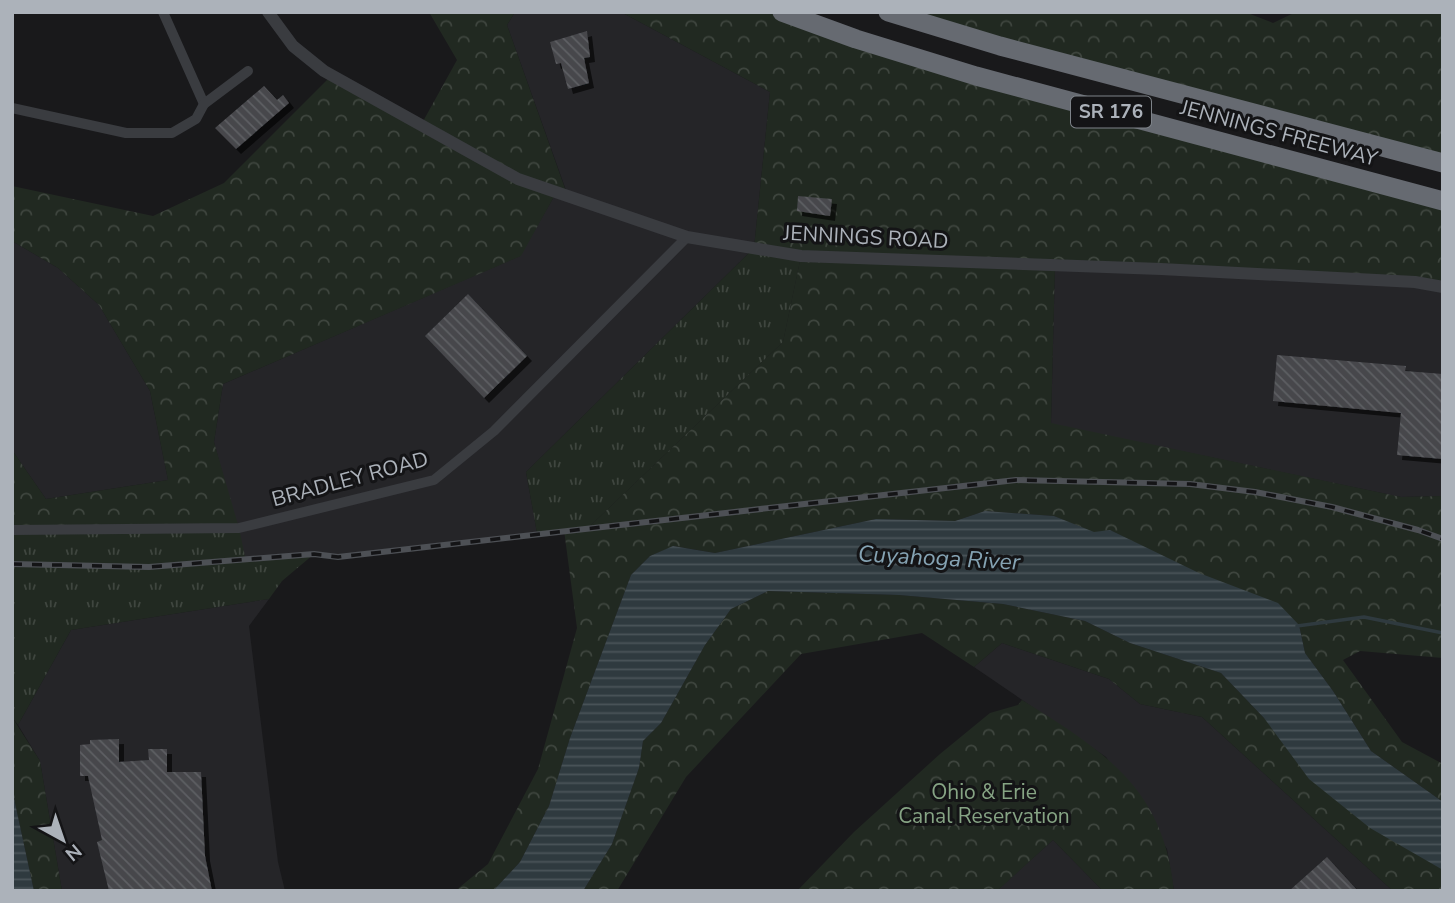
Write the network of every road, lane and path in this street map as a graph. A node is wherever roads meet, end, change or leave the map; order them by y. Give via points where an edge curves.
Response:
1 (163, 12) edge
2 (268, 12) edge
3 (782, 12) edge
4 (888, 12) edge
5 (248, 71) dead end
6 (204, 104) junction
7 (12, 108) edge
8 (1443, 163) edge
9 (1443, 201) edge
10 (687, 237) junction
11 (1443, 287) edge
12 (12, 530) edge

1 - 6 street
2 - 10 street, JENNINGS ROAD via 293,46 324,71 518,179
3 - 9 highway, JENNINGS FREEWAY / SR 176 via 976,76
4 - 8 highway, JENNINGS FREEWAY / SR 176
5 - 6 street
6 - 7 street via 196,119 172,134 125,133
10 - 11 street, JENNINGS ROAD via 801,256 1161,269 1404,281
10 - 12 street, BRADLEY ROAD via 494,431 434,480 239,528

